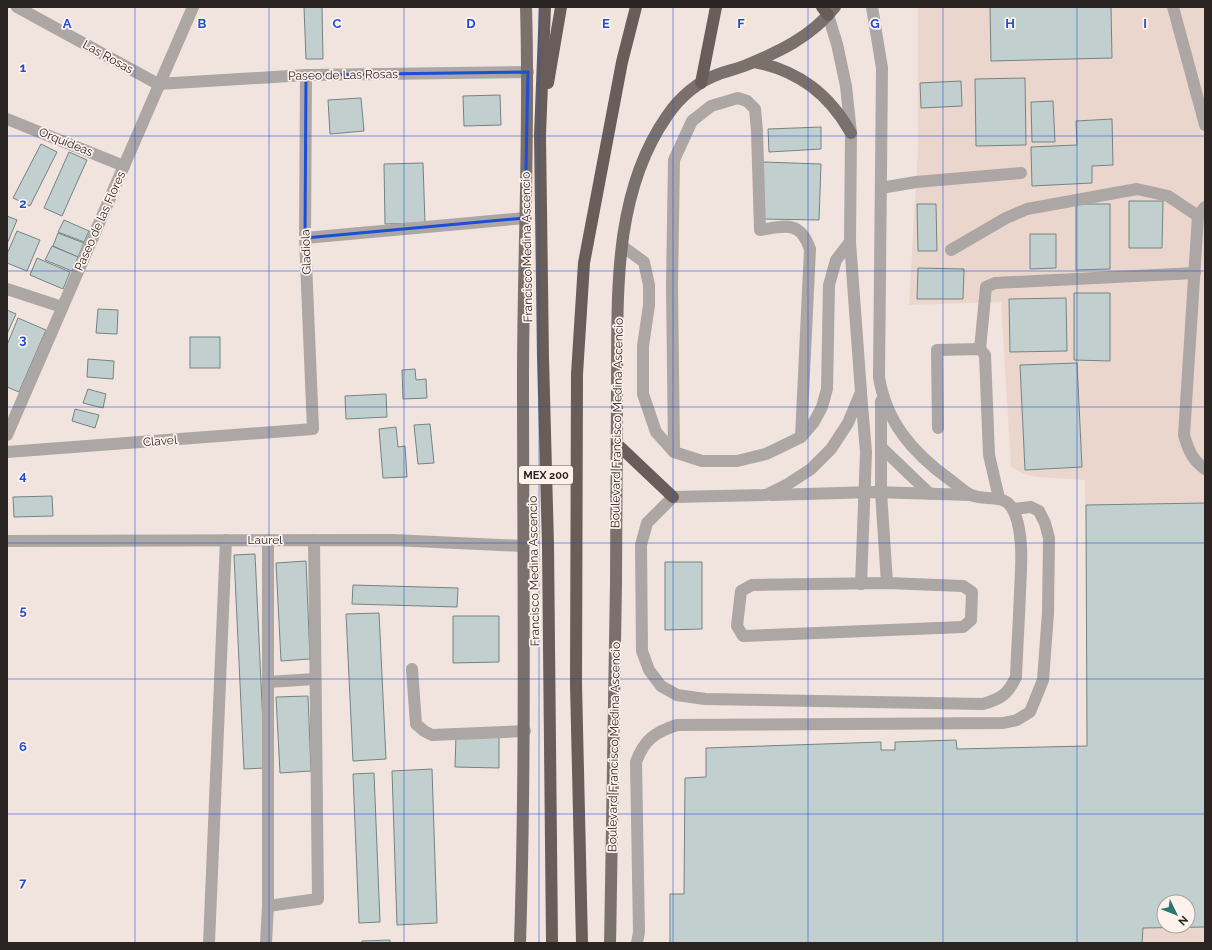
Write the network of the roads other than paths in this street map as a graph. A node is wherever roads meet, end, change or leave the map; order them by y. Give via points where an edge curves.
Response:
1 (17, 7) edge
2 (192, 7) edge
3 (526, 7) edge
4 (545, 7) edge
5 (561, 7) edge
6 (636, 7) edge
7 (716, 7) edge
8 (872, 7) edge
9 (1173, 7) edge
10 (828, 10) edge
11 (755, 62) junction
12 (528, 72) junction
13 (306, 75) junction
14 (702, 83) junction
15 (158, 84) junction
16 (7, 119) edge
17 (1205, 125) edge
18 (851, 133) junction
19 (540, 135) junction
20 (124, 166) junction
21 (1021, 173) dead end
22 (881, 188) junction
23 (1202, 211) edge
24 (525, 218) junction
25 (305, 238) junction
26 (850, 242) junction
27 (622, 246) junction
28 (951, 250) dead end
29 (1195, 274) junction
30 (7, 290) edge
31 (62, 308) junction
32 (980, 349) junction
33 (881, 391) junction
34 (861, 392) junction
35 (938, 428) dead end
36 (313, 429) joint
37 (7, 435) edge
38 (801, 437) junction
39 (617, 444) junction
40 (881, 447) junction
41 (7, 452) edge
42 (674, 452) junction
43 (1205, 468) edge
44 (864, 492) junction
45 (881, 492) junction
46 (930, 494) junction
47 (766, 495) junction
48 (971, 495) junction
49 (674, 496) junction
50 (999, 498) junction
51 (1013, 509) junction
52 (226, 540) junction
53 (268, 540) junction
54 (314, 540) junction
55 (7, 541) edge
56 (523, 546) junction
57 (861, 584) junction
58 (887, 584) junction
59 (412, 669) dead end
60 (315, 679) junction
61 (268, 682) junction
62 (525, 731) junction
63 (268, 906) junction
64 (208, 943) edge
65 (266, 943) edge
66 (520, 943) edge
67 (552, 943) edge
68 (582, 943) edge
69 (610, 943) edge
70 (637, 943) edge

1 - 15 street, Las Rosas
2 - 15 street, Paseo de las Flores
3 - 12 main road, Francisco Medina Ascencio
4 - 19 highway, Francisco Medina Ascencio / MEX 200
5 - 19 highway
6 - 68 highway, MEX 200 via 622,62 584,263 577,374 576,684
7 - 14 highway
8 - 22 street via 882,68
9 - 17 street
10 - 11 main road, Boulevard Francisco Medina Ascencio via 806,36
10 - 18 street via 846,86
11 - 14 main road, Boulevard Francisco Medina Ascencio via 718,74
11 - 18 main road via 791,72 815,88 836,109
12 - 13 street, Paseo de Las Rosas
12 - 24 main road, Francisco Medina Ascencio
13 - 15 street, Paseo de Las Rosas
13 - 25 street, Gladiola
14 - 27 main road, Boulevard Francisco Medina Ascencio via 683,97 656,133 633,186
15 - 20 street, Paseo de las Flores
16 - 20 street, Orquídeas
18 - 26 street
19 - 67 highway, Francisco Medina Ascencio / MEX 200
20 - 31 street, Paseo de las Flores
21 - 22 street via 916,182
22 - 33 street
23 - 28 street via 1168,196 1136,188 1027,209 1006,218
23 - 29 street
24 - 25 street
24 - 56 main road, Francisco Medina Ascencio
25 - 36 street, Gladiola
26 - 34 street
26 - 38 street via 836,260 830,285 827,389 814,422
27 - 39 main road, Boulevard Francisco Medina Ascencio via 618,318
27 - 42 street via 644,262 649,285 649,305 643,346 643,394 656,432
29 - 32 street via 995,283 986,287
29 - 43 street via 1184,435 1194,460
30 - 31 street
31 - 37 street, Paseo de las Flores
32 - 35 street via 937,350
32 - 50 street via 985,355 988,455
33 - 40 street
33 - 48 street via 891,418 907,441 940,473
34 - 44 street via 866,452
34 - 47 street via 848,422 822,458 811,469
36 - 41 street, Clavel
38 - 42 street via 766,454 737,461 702,461
38 - 42 street via 810,249 806,236 799,229 790,226 760,230 755,109 747,101 738,98 711,106 692,121 674,160
39 - 49 highway
39 - 69 main road, Boulevard Francisco Medina Ascencio
40 - 45 street
40 - 46 street
44 - 45 street
44 - 47 street
44 - 57 street
45 - 46 street
45 - 58 street
46 - 48 street
47 - 49 street
48 - 50 street
49 - 51 street via 647,523 641,544 642,651 649,670 661,686 686,697 705,699 983,704 997,700 1010,691 1016,677 1021,572 1020,545
50 - 51 street
51 - 70 street via 1031,507 1040,512 1049,538 1048,612 1043,680 1030,712 1017,720 1003,723 677,725 664,729 650,738 641,749 636,762 639,918
52 - 53 street, Laurel
52 - 55 street, Laurel
52 - 64 street
53 - 54 street, Laurel
53 - 61 street
54 - 56 street, Laurel via 393,540
54 - 60 street
56 - 62 main road, Francisco Medina Ascencio
57 - 58 street
57 - 58 street via 752,585 741,591 737,626 743,636 963,627 971,620 972,592 963,586
59 - 62 street via 416,724 424,731 432,735
60 - 61 street
60 - 63 street via 318,899
61 - 63 street
62 - 66 main road, Francisco Medina Ascencio
63 - 65 street

